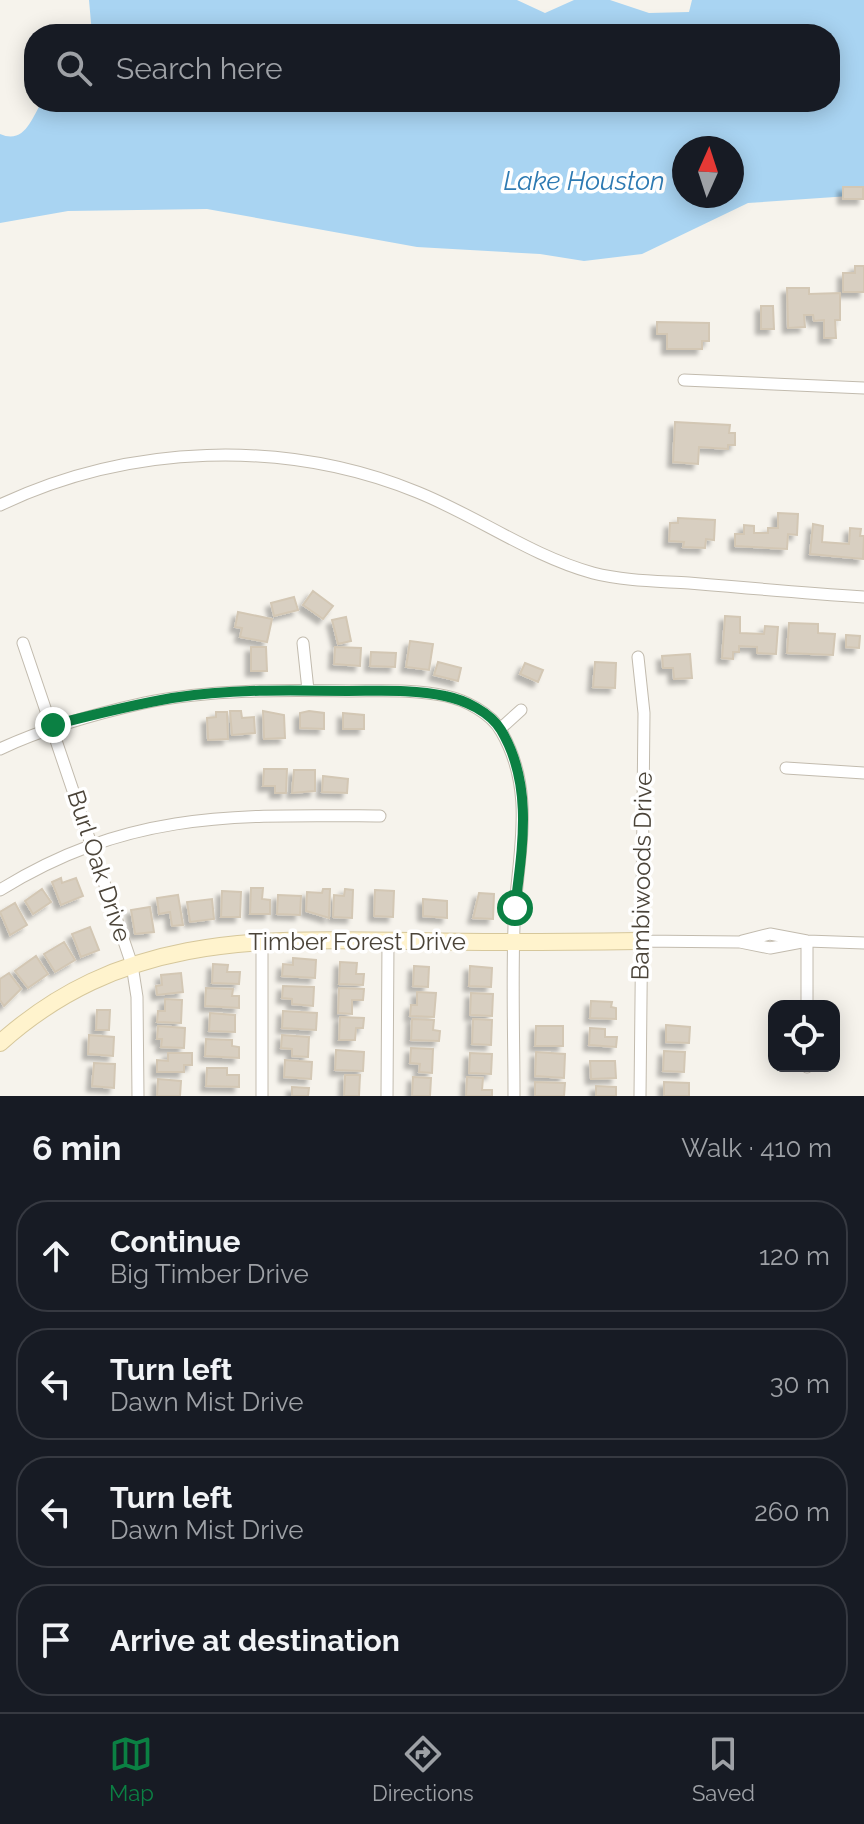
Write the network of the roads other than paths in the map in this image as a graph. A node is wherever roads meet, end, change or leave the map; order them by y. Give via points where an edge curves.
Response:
1 (684, 380) dead end
2 (864, 388) edge
3 (0, 505) edge
4 (864, 597) edge
5 (23, 643) dead end
6 (303, 643) dead end
7 (638, 657) dead end
8 (308, 690) junction
9 (521, 710) dead end
10 (53, 725) junction
11 (500, 729) junction
12 (0, 749) edge
13 (786, 768) dead end
14 (864, 773) edge
15 (380, 816) dead end
16 (91, 845) junction
17 (0, 890) edge
18 (262, 941) junction
19 (388, 941) junction
20 (640, 941) junction
21 (807, 941) junction
22 (514, 943) junction
23 (864, 943) edge
24 (132, 965) junction
25 (807, 1000) edge
26 (0, 1043) edge
27 (138, 1096) edge
28 (262, 1096) edge
29 (387, 1096) edge
30 (514, 1096) edge
31 (640, 1096) edge

1 - 2 street
3 - 4 street via 84,472 121,464 198,455 287,459 369,475 416,491 539,552 595,573
5 - 10 street, Burl Oak Drive
6 - 8 street
7 - 20 street, Bambiwoods Drive via 644,713
8 - 10 street via 175,698
8 - 11 street via 446,696 474,707
9 - 11 street
10 - 12 street
10 - 16 street, Burl Oak Drive
11 - 22 street via 523,795
13 - 14 street
15 - 16 street via 228,815 152,827
16 - 17 street
16 - 24 street, Burl Oak Drive
18 - 19 street, Timber Forest Drive
18 - 24 street, Timber Forest Drive via 218,943
18 - 28 street
19 - 22 street, Timber Forest Drive
19 - 29 street
20 - 21 street, Timber Forest Drive via 740,942 770,948
20 - 22 street, Timber Forest Drive
20 - 31 street, Bambiwoods Drive
21 - 23 street, Timber Forest Drive
21 - 25 street
22 - 30 street
24 - 26 street, Timber Forest Drive via 70,991
24 - 27 street, Burl Oak Drive

